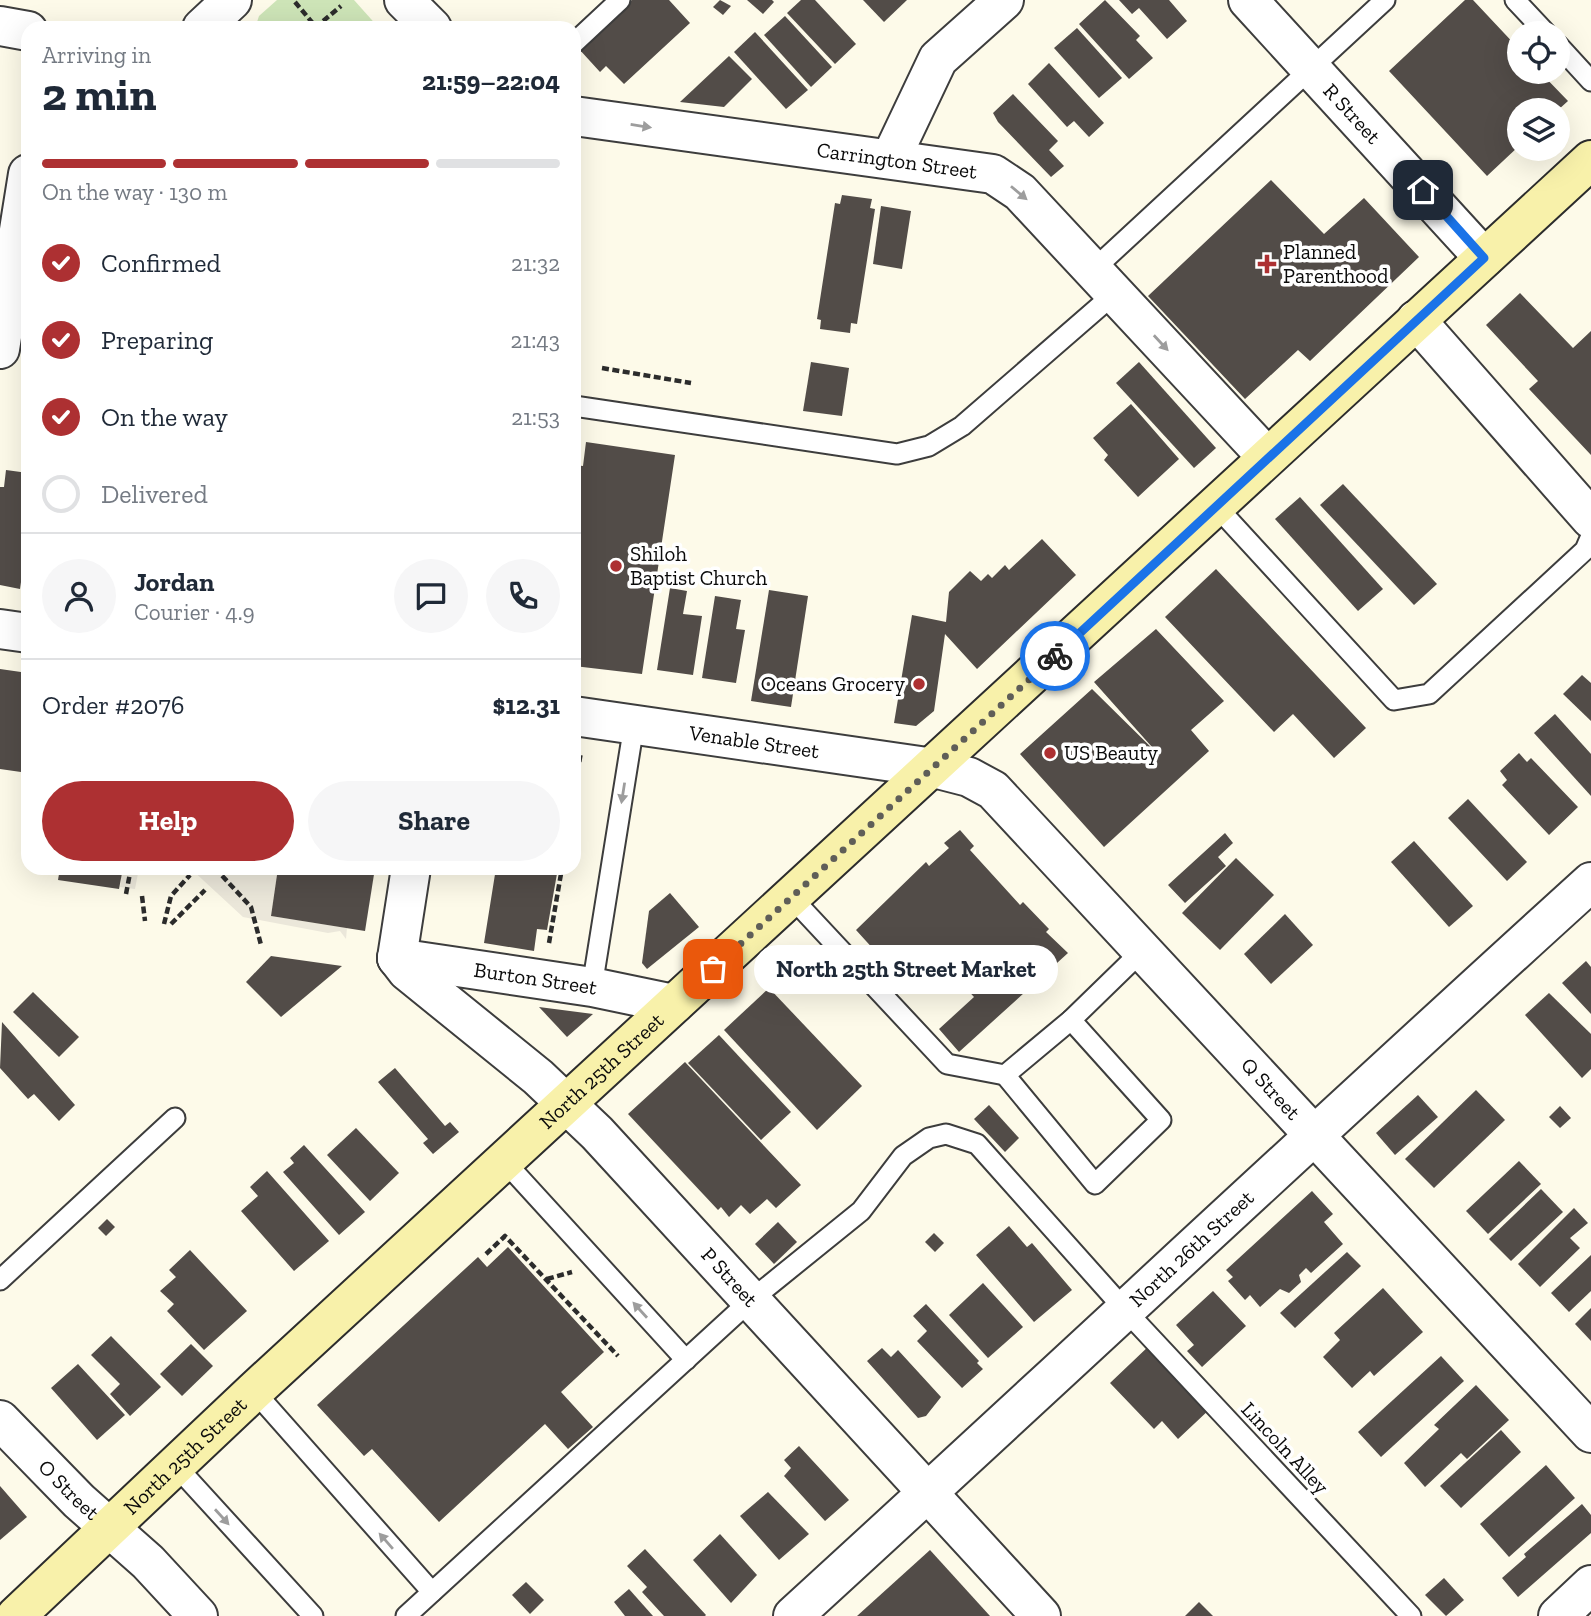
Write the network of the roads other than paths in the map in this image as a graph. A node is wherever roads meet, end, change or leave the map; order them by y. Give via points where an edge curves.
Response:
1 (232, 0) edge
2 (404, 0) edge
3 (620, 0) edge
4 (1004, 0) edge
5 (1248, 0) edge
6 (1385, 0) edge
7 (1516, 0) edge
8 (210, 21) edge
9 (425, 21) edge
10 (1535, 21) edge
11 (0, 26) edge
12 (21, 30) edge
13 (581, 36) edge
14 (1570, 58) edge
15 (1310, 68) junction
16 (1591, 81) edge
17 (581, 117) edge
18 (891, 158) junction
19 (1591, 159) edge
20 (21, 218) edge
21 (1484, 258) junction
22 (1103, 282) junction
23 (1416, 320) junction
24 (0, 349) edge
25 (581, 407) edge
26 (1267, 457) junction
27 (1216, 506) junction
28 (1591, 519) edge
29 (1591, 536) edge
30 (0, 629) edge
31 (21, 632) edge
32 (634, 725) junction
33 (581, 732) edge
34 (934, 768) junction
35 (410, 875) edge
36 (1591, 882) edge
37 (792, 898) junction
38 (1143, 950) junction
39 (397, 958) junction
40 (592, 987) junction
41 (674, 1004) junction
42 (1072, 1020) junction
43 (1005, 1075) junction
44 (568, 1105) junction
45 (175, 1118) dead end
46 (1314, 1133) junction
47 (505, 1162) junction
48 (0, 1280) edge
49 (751, 1300) junction
50 (1126, 1311) junction
51 (686, 1360) junction
52 (254, 1391) junction
53 (0, 1420) edge
54 (1591, 1433) edge
55 (176, 1466) junction
56 (928, 1493) junction
57 (110, 1528) junction
58 (1591, 1585) edge
59 (432, 1592) junction
60 (16, 1616) edge
61 (198, 1616) edge
62 (313, 1616) edge
63 (407, 1616) edge
64 (793, 1616) edge
65 (1041, 1616) edge
66 (1411, 1616) edge
67 (1558, 1616) edge

1 - 8 street
2 - 9 street
3 - 13 lane
4 - 18 street via 938,59
5 - 15 street, R Street
6 - 15 lane
7 - 10 lane
11 - 12 street
14 - 16 lane
15 - 21 street, R Street
15 - 22 lane
17 -> 18 street, Carrington Street
18 -> 22 street, Carrington Street via 993,174 1020,192
19 - 21 main road, North 25th Street
20 - 24 street
21 - 23 main road, North 25th Street
22 - 25 lane via 962,426 929,446 897,454
22 -> 26 street, Carrington Street
23 - 26 main road, North 25th Street
23 - 28 street
26 - 27 main road, North 25th Street
27 - 29 lane via 1394,700 1429,694 1585,550
27 - 34 main road, North 25th Street
30 - 31 street
32 - 33 street, Venable Street
32 - 34 street, Venable Street
32 -> 40 lane
34 - 37 main road, North 25th Street
34 - 38 street, Q Street via 993,790
35 - 39 street
36 - 46 street, North 26th Street
37 - 41 main road, North 25th Street
37 - 43 lane via 947,1064
38 - 42 lane
38 - 46 street, Q Street
39 - 40 street, Burton Street
39 - 44 street, P Street
40 - 41 street, Burton Street
41 - 44 main road, North 25th Street
42 - 43 lane
42 - 43 lane via 1161,1120 1095,1184
44 - 47 main road, North 25th Street
44 - 49 street, P Street
45 - 48 lane
46 - 50 street, North 26th Street
46 - 54 street, Q Street
51 -> 47 lane
47 - 52 main road, North 25th Street
49 - 50 lane, Lincoln Alley via 861,1211 902,1156 929,1138 946,1134 977,1144
49 - 51 lane, Lincoln Alley
49 - 56 street, P Street
50 - 56 street, North 26th Street
50 - 66 lane, Lincoln Alley
51 - 59 lane, Lincoln Alley
52 - 55 main road, North 25th Street
59 -> 52 lane
53 - 57 street, O Street
55 - 57 main road, North 25th Street
55 -> 62 lane
56 - 64 street, North 26th Street
56 - 65 street, P Street
57 - 60 main road, North 25th Street
57 - 61 street, O Street
58 - 67 street
59 - 63 lane, Lincoln Alley

